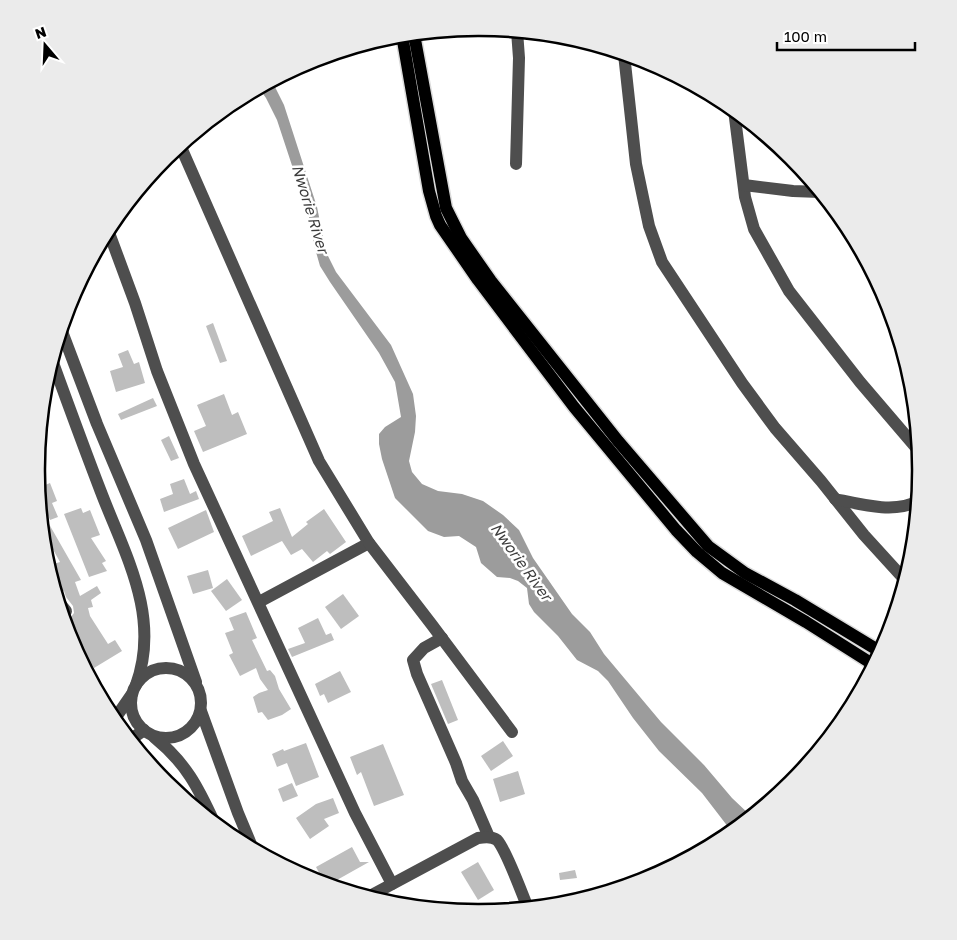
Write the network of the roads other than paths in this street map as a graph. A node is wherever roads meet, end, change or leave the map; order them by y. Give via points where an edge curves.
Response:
1 (518, 38) edge
2 (415, 41) edge
3 (403, 43) edge
4 (625, 62) edge
5 (735, 121) edge
6 (183, 153) edge
7 (516, 164) dead end
8 (744, 185) junction
9 (811, 192) edge
10 (110, 242) edge
11 (65, 340) edge
12 (56, 372) edge
13 (911, 442) edge
14 (835, 499) junction
15 (911, 503) edge
16 (369, 544) junction
17 (899, 574) edge
18 (259, 602) junction
19 (442, 638) junction
20 (874, 648) edge
21 (868, 661) edge
22 (196, 682) junction
23 (134, 689) junction
24 (201, 711) junction
25 (119, 713) edge
26 (512, 732) dead end
27 (148, 733) junction
28 (137, 737) edge
29 (208, 809) edge
30 (248, 837) edge
31 (489, 837) junction
32 (392, 884) junction
33 (378, 892) edge
34 (525, 901) edge

1 - 7 street
2 - 20 main road via 446,208 461,238 491,281 618,441 708,546 745,573
3 - 21 main road via 436,216 478,280 574,407 697,552 722,573
4 - 14 street via 636,164 649,226 662,262 742,383
5 - 8 street
6 - 16 street via 319,461
8 - 9 street
8 - 13 street via 754,229 789,291
10 - 18 street via 187,447
11 - 22 street via 146,540
12 - 23 street via 138,586 144,643 142,668
14 - 15 street via 872,507
14 - 17 street
16 - 18 street
16 - 19 street
18 - 32 street via 355,813
19 - 26 street
19 - 31 street via 424,648 413,660
22 - 23 street via 180,670 165,668 150,671
22 - 24 street via 202,702
23 - 25 street
23 - 27 street via 130,704 132,714
24 - 27 street via 197,721 182,734 162,738
24 - 30 street
27 - 28 street
27 - 29 street via 172,751 189,772
31 - 32 street via 478,838
31 - 34 street via 498,841
32 - 33 street

